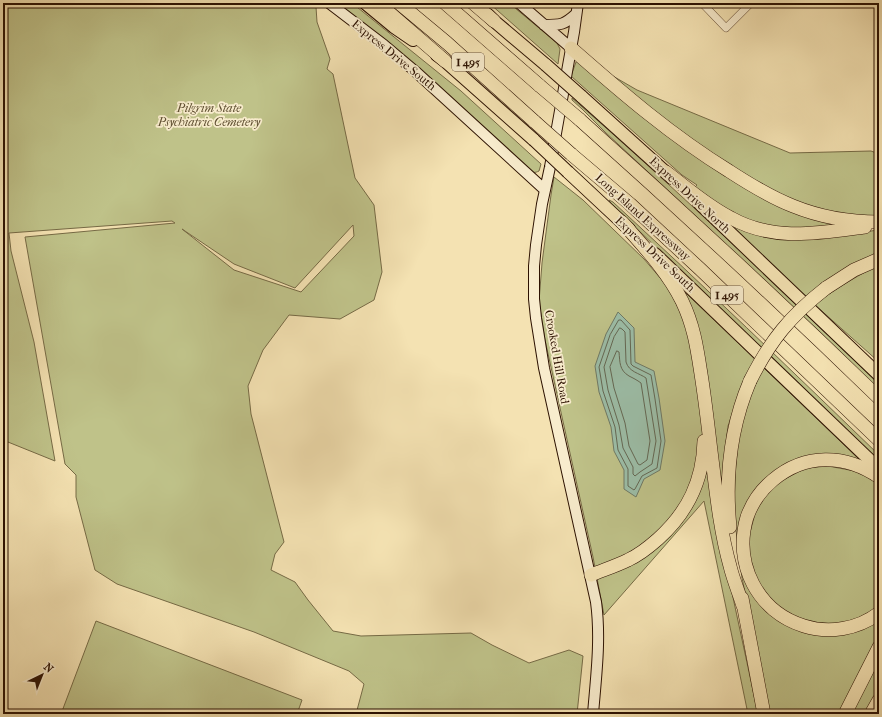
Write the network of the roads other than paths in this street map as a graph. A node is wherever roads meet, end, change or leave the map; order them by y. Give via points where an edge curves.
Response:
1 (329, 3) edge
2 (365, 3) edge
3 (378, 3) edge
4 (400, 3) edge
5 (446, 3) edge
6 (472, 3) edge
7 (477, 3) edge
8 (519, 3) edge
9 (578, 3) edge
10 (702, 3) edge
11 (751, 3) edge
12 (576, 14) junction
13 (494, 21) junction
14 (544, 25) junction
15 (571, 48) junction
16 (445, 61) junction
17 (666, 172) junction
18 (545, 190) junction
19 (622, 222) junction
20 (879, 223) edge
21 (879, 259) edge
22 (700, 369) junction
23 (879, 375) edge
24 (879, 398) edge
25 (879, 440) edge
26 (879, 469) edge
27 (879, 477) edge
28 (590, 574) junction
29 (743, 606) junction
30 (879, 613) edge
31 (879, 647) edge
32 (759, 689) junction
33 (879, 700) edge
34 (593, 714) edge
35 (759, 714) edge
36 (764, 714) edge
37 (845, 714) edge
38 (871, 714) edge

1 - 18 main road, Express Drive South via 421,76
2 - 16 highway, Express Drive South via 394,27
3 - 16 highway
4 - 25 highway, Long Island Expressway / I 495, bridge via 630,204
5 - 24 highway, I 495, bridge via 650,182
6 - 13 highway
7 - 13 highway, Express Drive North
8 - 14 main road
9 - 12 main road, Crooked Hill Road
10 - 11 street via 726,28
12 - 14 main road via 562,24
12 - 15 main road, Crooked Hill Road
13 - 17 highway, Express Drive North, bridge
14 - 15 main road
15 - 18 main road, Crooked Hill Road
15 - 20 highway via 662,125 755,187 781,201 819,214
16 - 19 highway, Express Drive South, bridge
17 - 20 highway via 722,213 742,224 763,230 784,234 818,233
17 - 23 highway, Express Drive North
18 - 28 main road, Crooked Hill Road via 534,266 536,318 544,368
19 - 22 highway via 657,262 676,291 687,312 694,334
19 - 26 highway, Express Drive South
21 - 29 highway, bridge via 854,270 826,288 798,312 773,341 750,381 734,428 728,487 730,536
22 - 28 highway via 704,448 697,483 687,504 675,522 646,549 629,560
22 - 29 highway via 721,520 730,566
27 - 30 highway via 859,466 831,459 802,463 793,467 772,480 762,490 747,517 743,541 748,573 762,598 774,611 799,625 836,630 854,626
28 - 34 main road, Crooked Hill Road via 598,627
29 - 32 highway
31 - 37 highway
32 - 35 highway
32 - 36 highway
33 - 38 highway

